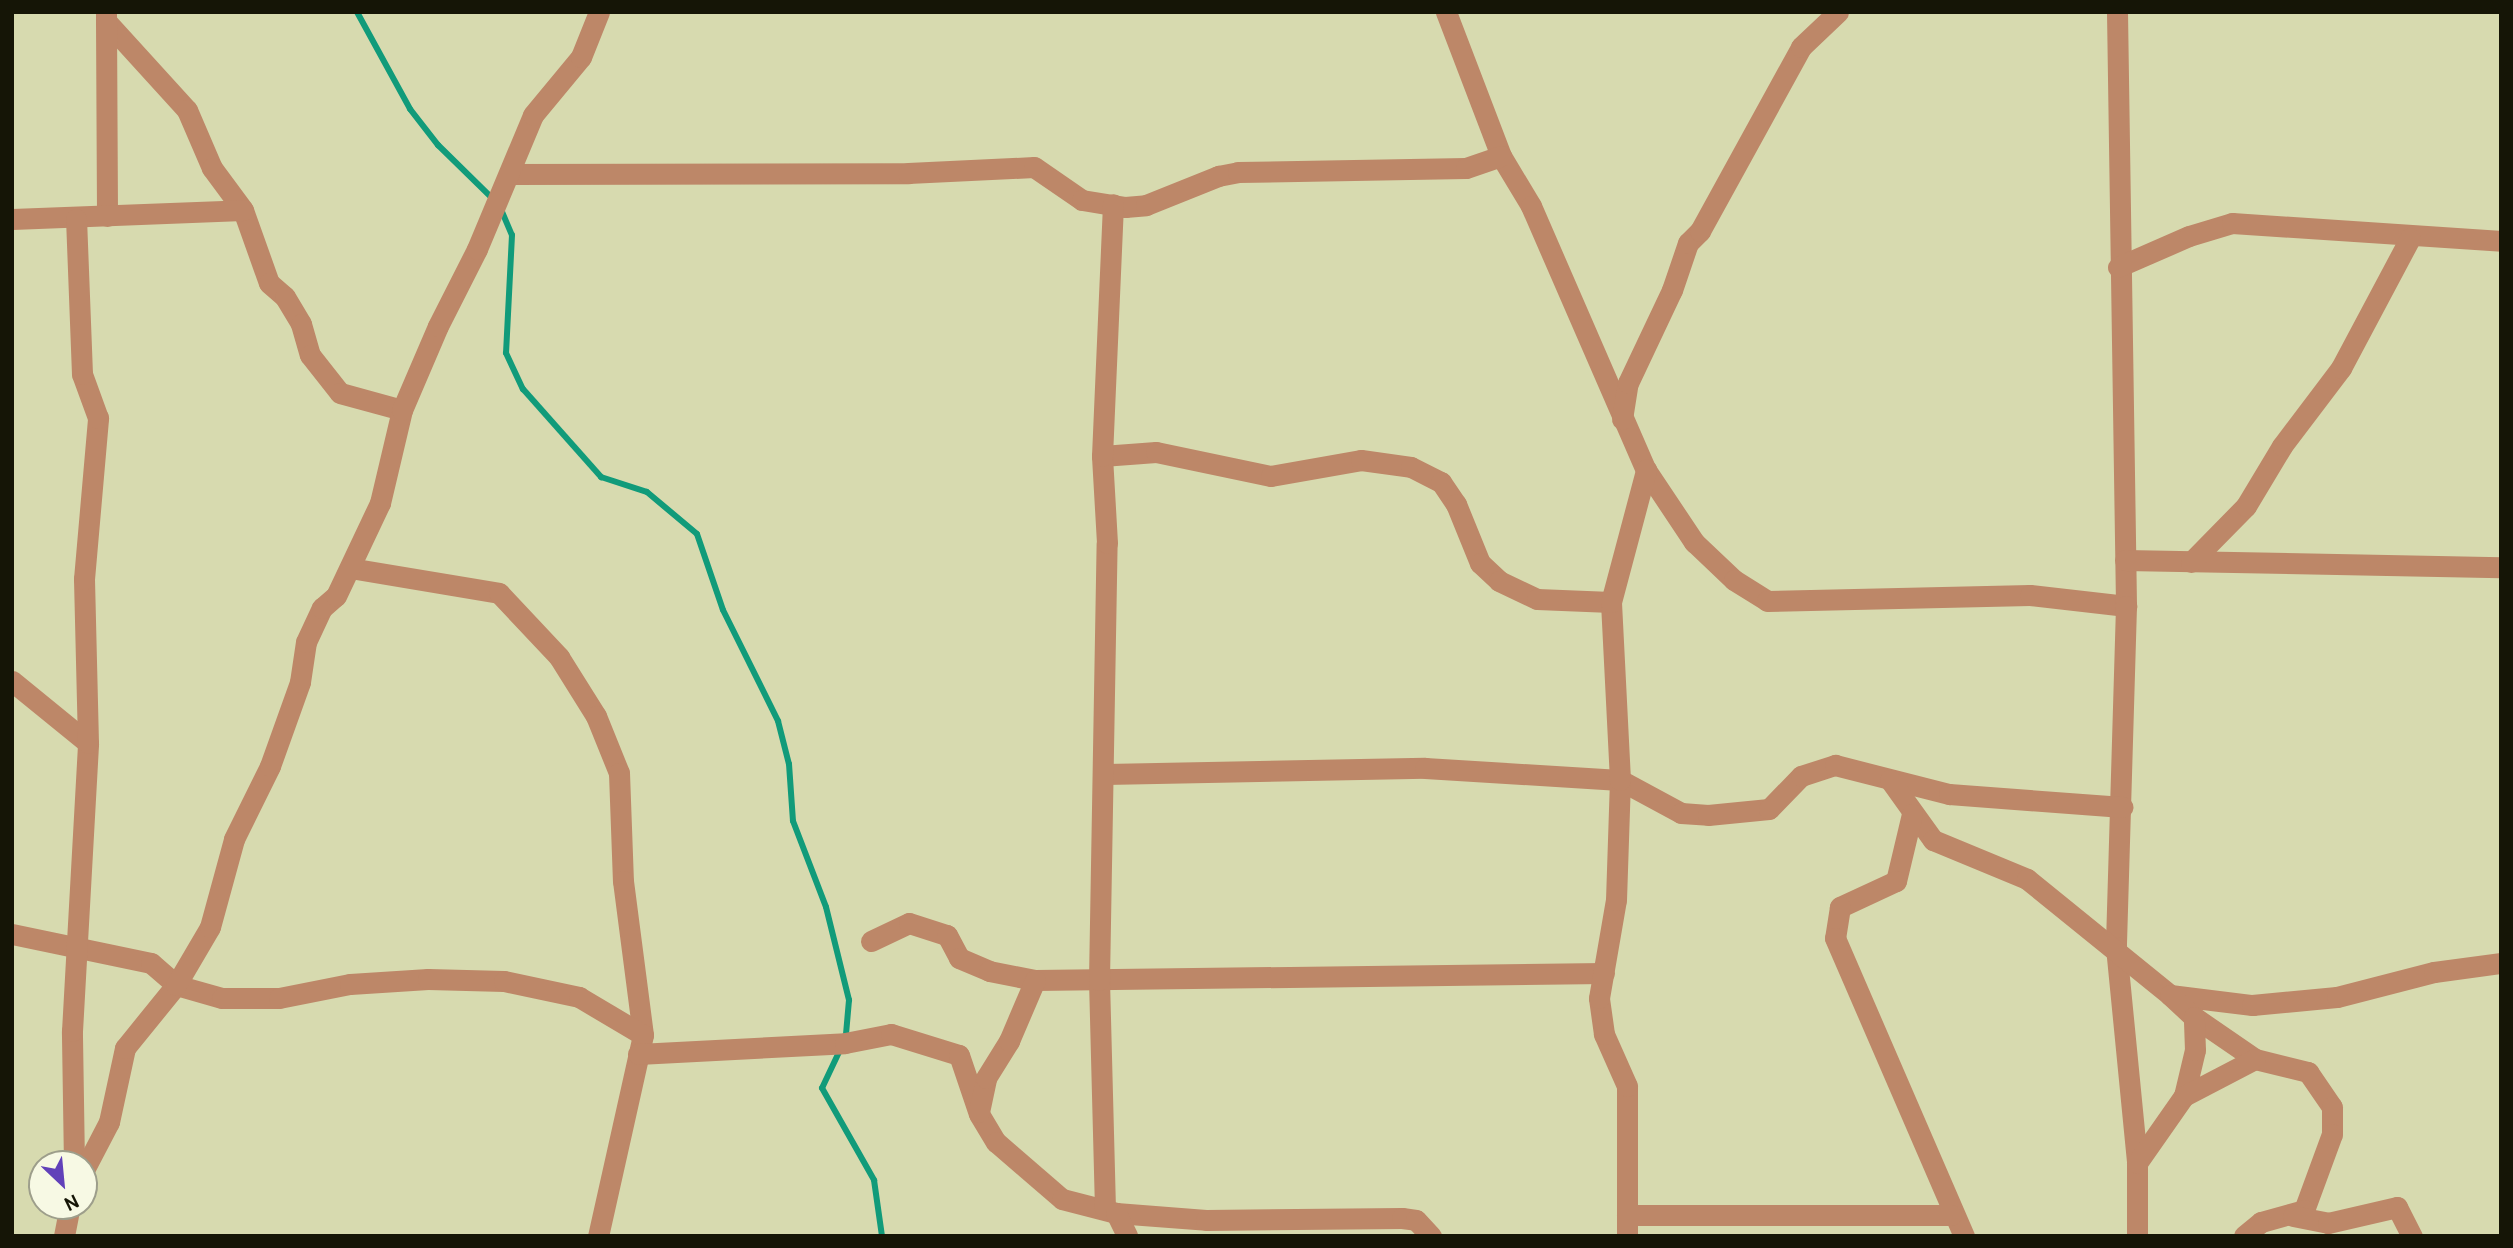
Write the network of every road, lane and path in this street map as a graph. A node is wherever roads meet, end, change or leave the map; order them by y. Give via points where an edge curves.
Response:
1 (599, 12) edge
2 (1446, 12) edge
3 (1838, 12) edge
4 (2116, 12) edge
5 (106, 17) edge
6 (1501, 156) junction
7 (511, 174) junction
8 (1113, 204) junction
9 (243, 210) junction
10 (107, 216) junction
11 (12, 219) edge
12 (76, 219) junction
13 (2410, 238) junction
14 (2501, 242) edge
15 (2118, 267) junction
16 (402, 410) junction
17 (1622, 419) junction
18 (1102, 456) junction
19 (1646, 470) junction
20 (2125, 561) junction
21 (2191, 562) junction
22 (2501, 567) edge
23 (350, 568) junction
24 (1611, 602) junction
25 (2126, 606) junction
26 (12, 681) edge
27 (88, 743) junction
28 (1105, 774) junction
29 (1620, 780) junction
30 (1889, 780) junction
31 (2123, 807) junction
32 (1912, 814) junction
33 (12, 934) edge
34 (871, 941) dead end
35 (80, 945) junction
36 (2116, 947) junction
37 (2501, 963) edge
38 (1604, 973) junction
39 (1035, 980) junction
40 (1099, 980) junction
41 (176, 985) junction
42 (2170, 995) junction
43 (2194, 1017) junction
44 (640, 1045) junction
45 (2255, 1059) junction
46 (2184, 1096) junction
47 (979, 1114) junction
48 (74, 1150) edge
49 (94, 1150) edge
50 (2137, 1163) junction
51 (1111, 1211) junction
52 (1951, 1214) junction
53 (2293, 1216) junction
54 (1206, 1220) junction
55 (1627, 1225) edge
56 (598, 1236) edge
57 (1127, 1236) edge
58 (1229, 1236) edge
59 (1431, 1236) edge
60 (1964, 1236) edge
61 (2137, 1236) edge
62 (2244, 1236) edge
63 (2412, 1236) edge

1 - 7 street via 581,57 533,115
2 - 6 street
3 - 17 street via 1801,47 1700,231 1688,243 1672,290 1628,383
4 - 15 street via 2121,168
5 - 9 street via 187,110 212,168
5 - 10 street
6 - 8 street via 1466,168 1238,172 1146,205
6 - 17 street via 1531,206
7 - 8 street via 908,173 1034,167 1082,200
7 - 16 street
8 - 18 street
9 - 10 street
9 - 16 street via 269,283 285,297 301,324 310,355 340,393
10 - 12 street
11 - 12 street
12 - 27 street via 82,374 97,418 84,579
13 - 14 street
13 - 15 street via 2232,223
13 - 21 street via 2341,368 2282,446 2246,506
15 - 20 street
16 - 23 street via 380,503
17 - 19 street
18 - 24 street via 1156,452 1271,476 1361,460 1411,467 1441,482 1456,503 1480,563 1499,581 1537,599
18 - 28 street via 1107,543
19 - 24 street
19 - 25 street via 1694,542 1734,580 1767,601 2030,596
20 - 21 street
20 - 25 street
21 - 22 street
23 - 41 street via 306,642 300,682 270,766 234,839 210,927
23 - 44 street via 499,593 559,657 596,716 619,773
24 - 29 street
25 - 31 street
26 - 27 street
27 - 35 street
28 - 29 street via 1425,768
28 - 40 street
29 - 30 street via 1681,813 1708,815 1769,809 1801,776 1824,767 1835,765
29 - 38 street via 1616,900
30 - 31 street via 1949,794
30 - 32 street
31 - 36 street
32 - 36 street via 1933,840 2027,879
32 - 52 street via 1896,881 1840,908 1835,938
33 - 35 street
34 - 39 street via 909,923 947,936 958,958 989,971
35 - 41 street via 151,963
35 - 48 street via 72,1031
36 - 42 street
36 - 50 street
37 - 42 street via 2434,972 2337,997 2252,1005
38 - 40 street
38 - 55 street via 1599,998 1604,1034 1627,1086
39 - 40 street
39 - 47 street via 1009,1041 986,1078
40 - 51 street
41 - 44 street via 222,998 279,998 363,983 504,981 579,997
41 - 49 street via 125,1048 109,1122
42 - 43 street
43 - 45 street
43 - 46 street via 2195,1051
44 - 47 street via 845,1042 891,1034 959,1055
44 - 56 street
45 - 46 street
45 - 53 street via 2308,1072 2332,1107 2332,1134 2310,1198
46 - 50 street
47 - 51 street via 996,1142 1062,1199
50 - 61 street
51 - 54 street
51 - 57 street
52 - 55 street
52 - 60 street
53 - 62 street via 2261,1222
53 - 63 street via 2328,1223 2397,1207
54 - 58 street
54 - 59 street via 1402,1218 1416,1220

